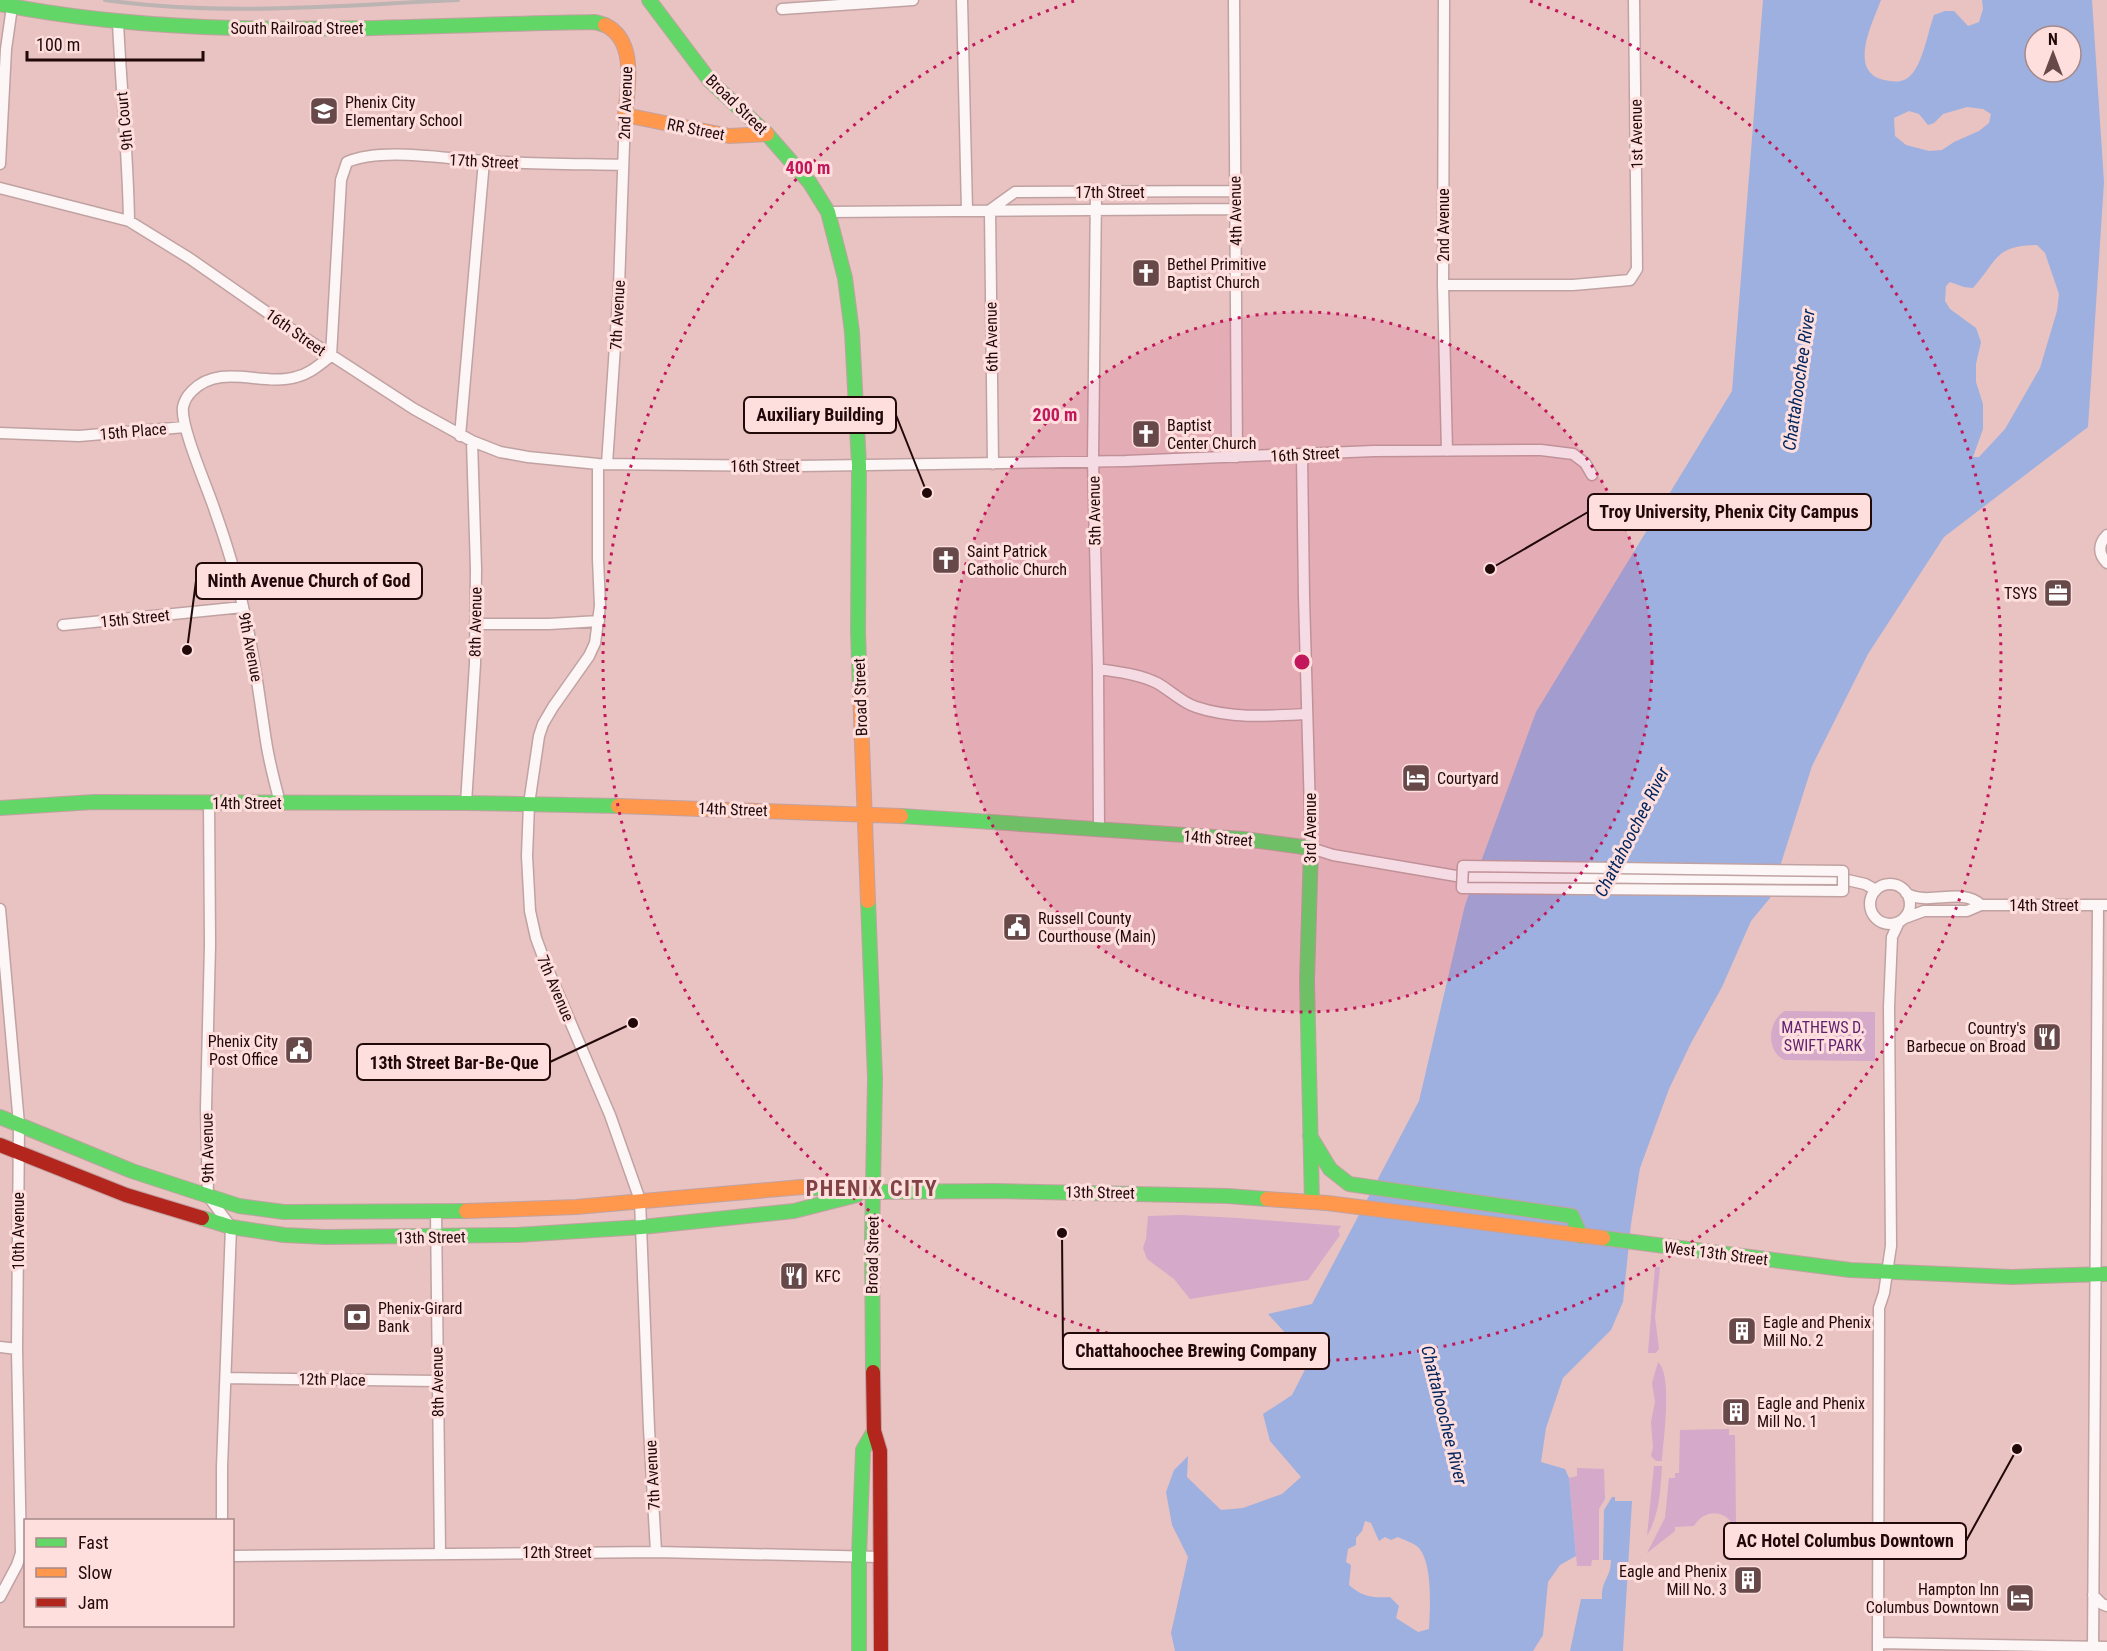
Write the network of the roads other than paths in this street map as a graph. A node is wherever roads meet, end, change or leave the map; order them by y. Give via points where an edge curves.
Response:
1 (649, 0) edge
2 (913, 0) edge
3 (962, 0) edge
4 (1234, 0) edge
5 (1444, 0) edge
6 (1634, 0) edge
7 (6, 5) edge
8 (782, 9) dead end
9 (118, 22) junction
10 (595, 22) joint
11 (625, 115) junction
12 (768, 134) junction
13 (484, 161) junction
14 (0, 164) edge
15 (623, 165) junction
16 (0, 188) edge
17 (1235, 191) junction
18 (1096, 192) junction
19 (1236, 209) junction
20 (967, 210) junction
21 (990, 210) junction
22 (1096, 210) junction
23 (828, 212) junction
24 (129, 221) junction
25 (1443, 285) junction
26 (331, 356) junction
27 (185, 427) junction
28 (0, 432) edge
29 (460, 436) junction
30 (472, 441) junction
31 (1447, 451) junction
32 (1302, 455) junction
33 (1237, 457) junction
34 (1093, 460) junction
35 (603, 464) junction
36 (993, 464) junction
37 (859, 465) junction
38 (1592, 475) dead end
39 (2107, 536) edge
40 (2107, 563) edge
41 (243, 607) junction
42 (598, 621) junction
43 (63, 624) dead end
44 (476, 624) junction
45 (1098, 669) junction
46 (1307, 714) junction
47 (209, 802) junction
48 (280, 803) junction
49 (466, 803) junction
50 (529, 804) junction
51 (0, 808) edge
52 (864, 814) junction
53 (1099, 830) junction
54 (1311, 848) junction
55 (1843, 879) junction
56 (1876, 890) junction
57 (1906, 893) junction
58 (1981, 905) junction
59 (2103, 905) edge
60 (0, 909) edge
61 (1902, 920) junction
62 (1881, 922) junction
63 (1892, 937) junction
64 (0, 1117) edge
65 (19, 1124) junction
66 (1310, 1136) junction
67 (0, 1145) edge
68 (18, 1152) junction
69 (873, 1192) junction
70 (208, 1196) junction
71 (640, 1200) junction
72 (1312, 1202) junction
73 (1327, 1203) joint
74 (435, 1212) junction
75 (231, 1227) junction
76 (642, 1227) junction
77 (1581, 1236) junction
78 (436, 1237) junction
79 (2101, 1274) edge
80 (0, 1347) edge
81 (17, 1349) junction
82 (226, 1377) junction
83 (437, 1381) junction
84 (874, 1431) junction
85 (222, 1519) edge
86 (656, 1552) junction
87 (23, 1553) edge
88 (440, 1553) junction
89 (234, 1556) edge
90 (859, 1556) junction
91 (881, 1557) junction
92 (2093, 1595) junction
93 (0, 1597) edge
94 (2107, 1606) edge
95 (1878, 1647) edge
96 (2107, 1647) edge
97 (2093, 1649) edge
98 (859, 1651) edge
99 (881, 1651) edge

1 - 12 main road, Broad Street via 710,81
2 - 8 street
3 - 20 street
4 - 17 street, 4th Avenue
5 - 25 street, 2nd Avenue
6 - 25 street, 1st Avenue via 1637,269 1630,280 1573,285
7 - 9 main road, South Railroad Street
7 - 14 street
9 - 10 main road, South Railroad Street via 266,29
9 - 24 street, 9th Court
10 - 11 main road, 2nd Avenue via 610,27 622,39 628,68
11 - 12 main road, RR Street via 729,136
11 - 15 street, 2nd Avenue
12 - 23 main road, Broad Street via 810,183
13 - 15 street, 17th Street
13 - 26 street, 17th Street via 396,155 360,157 347,162 341,180
13 - 29 street
15 - 35 street, 7th Avenue via 619,287
16 - 24 street, 16th Street
17 - 18 street, 17th Street
17 - 19 street, 4th Avenue
18 - 21 street, 17th Street via 1016,192
18 - 22 street, 5th Avenue
19 - 22 street, 17th Street
19 - 33 street, 4th Avenue
20 - 21 street, 17th Street
20 - 23 street, 17th Street
21 - 22 street, 17th Street
21 - 36 street, 6th Avenue
22 - 34 street, 5th Avenue
23 - 37 main road, Broad Street via 849,305
24 - 26 street, 16th Street
25 - 31 street, 2nd Avenue
26 - 27 street, 15th Place via 297,377 282,380 233,376 201,383 189,393 183,407
26 - 29 street, 16th Street
27 - 28 street, 15th Place via 79,436
27 - 41 street, 9th Avenue via 222,531
29 - 30 street, 16th Street
30 - 35 street, 16th Street via 528,457
30 - 44 street, 8th Avenue
31 - 32 street, 16th Street
31 - 38 street, 16th Street via 1541,450 1574,454
32 - 33 street, 16th Street
32 - 46 street, 3rd Avenue
33 - 34 street, 16th Street
34 - 36 street, 16th Street
34 - 45 street, 5th Avenue
35 - 37 street, 16th Street
35 - 42 street, 7th Avenue
36 - 37 street, 16th Street
37 - 52 main road, Broad Street
39 - 40 street via 2100,549
41 - 43 street, 15th Street
41 - 48 street, 9th Avenue
42 - 44 street
42 - 50 street, 7th Avenue via 589,656 538,736
44 - 49 street, 8th Avenue
45 - 46 street via 1137,675 1156,682 1194,707 1221,713
45 - 53 street, 5th Avenue
46 - 54 street, 3rd Avenue
47 - 48 main road, 14th Street
47 - 51 main road, 14th Street via 94,802
47 - 70 street, 9th Avenue
48 - 49 main road, 14th Street
49 - 50 main road, 14th Street
50 - 52 main road, 14th Street
50 - 71 street, 7th Avenue via 527,856 530,911 536,938 610,1115
52 - 53 main road, 14th Street
52 - 69 main road, Broad Street via 875,1078
53 - 54 main road, 14th Street via 1244,839
54 - 55 street, 14th Street via 1462,877
54 - 66 main road, 3rd Avenue via 1307,1058
55 - 55 street, bridge via 1843,891 1462,888 1462,866 1843,871
55 - 56 street
56 - 57 street, 14th Street via 1895,885
56 - 62 street via 1870,901 1871,911
57 - 58 street, 14th Street via 1917,897 1966,897
57 - 61 street via 1910,905
58 - 59 street, 14th Street
58 - 61 street, 14th Street via 1967,911 1924,911
59 - 79 street
60 - 65 street, 10th Avenue
61 - 62 street, 14th Street via 1893,924
61 - 63 street
62 - 63 street
63 - 95 street via 1891,1246 1879,1308
64 - 65 main road, 13th Street
65 - 68 street, 10th Avenue
65 - 70 main road, 13th Street via 132,1171
66 - 72 main road, 3rd Avenue
66 - 77 main road via 1330,1168 1349,1184 1572,1216
67 - 68 main road, 13th Street
68 - 75 main road, 13th Street via 126,1195
68 - 81 street, 10th Avenue
69 - 71 main road, 13th Street via 804,1186
69 - 72 main road, 13th Street via 1118,1192
69 - 76 main road, 13th Street via 794,1211
69 - 84 main road, Broad Street
70 - 74 main road, 13th Street via 239,1206 284,1212
70 - 75 street, 9th Avenue
71 - 74 main road, 13th Street via 576,1207
71 - 76 street, 7th Avenue
72 - 73 main road, 13th Street
73 - 77 main road, West 13th Street
74 - 78 street, 8th Avenue
75 - 78 main road, 13th Street via 315,1237
75 - 82 street
76 - 78 main road, 13th Street
76 - 86 street, 7th Avenue
77 - 79 main road, West 13th Street via 1850,1270 2012,1277
78 - 83 street, 8th Avenue
79 - 92 street
80 - 81 street
81 - 87 street, 10th Avenue
82 - 83 street, 12th Place
82 - 85 street
83 - 88 street, 8th Avenue
84 - 90 main road, Broad Street via 863,1450
84 - 91 main road, Broad Street via 880,1451
86 - 88 street, 12th Street
86 - 90 street, 12th Street
87 - 93 street
88 - 89 street, 12th Street
90 - 91 street, 12th Street
90 - 98 main road, Broad Street
91 - 99 main road, Broad Street
92 - 94 street
92 - 97 street
95 - 97 street
96 - 97 street

